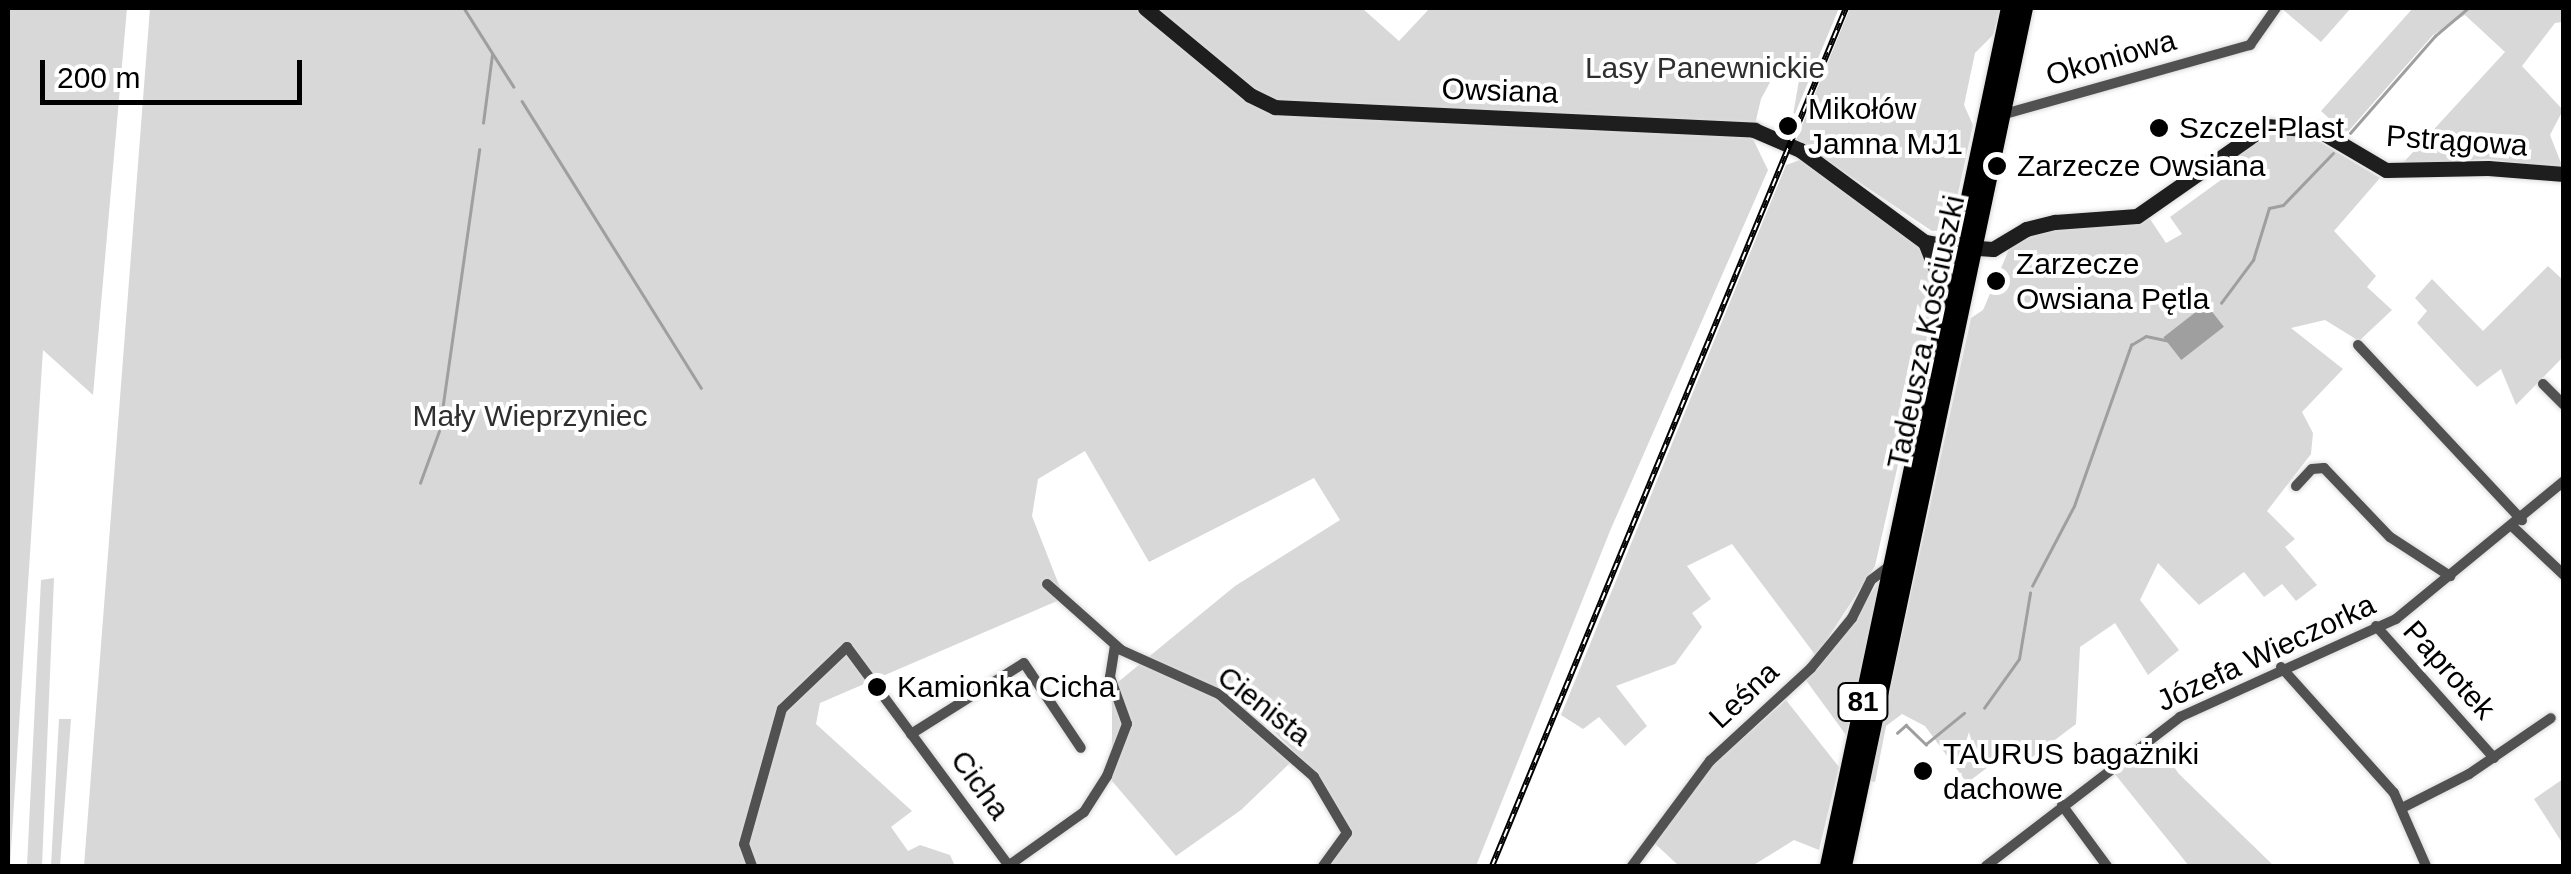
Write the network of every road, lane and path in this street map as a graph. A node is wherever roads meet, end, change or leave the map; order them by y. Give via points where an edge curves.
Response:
1 (1144, 8) edge
2 (2010, 8) edge
3 (2024, 8) edge
4 (2276, 8) edge
5 (2000, 115) junction
6 (2564, 174) edge
7 (1925, 242) junction
8 (1965, 247) junction
9 (1947, 298) junction
10 (2358, 345) dead end
11 (2543, 384) dead end
12 (2564, 405) edge
13 (2564, 480) edge
14 (2296, 486) dead end
15 (2518, 524) junction
16 (1903, 544) junction
17 (1892, 564) junction
18 (2564, 575) edge
19 (2450, 576) junction
20 (1047, 584) dead end
21 (2376, 626) junction
22 (1115, 645) junction
23 (2282, 667) junction
24 (2551, 718) dead end
25 (911, 734) junction
26 (1081, 748) dead end
27 (2494, 758) junction
28 (2062, 805) junction
29 (2404, 807) junction
30 (752, 866) edge
31 (1008, 866) edge
32 (1323, 866) edge
33 (1632, 866) edge
34 (1829, 866) edge
35 (1842, 866) edge
36 (1986, 866) edge
37 (2107, 866) edge
38 (2426, 866) edge

1 - 7 street, Owsiana via 1250,95 1275,107 1754,130 1800,150
2 - 8 main road, Tadeusza Kościuszki / 81
3 - 5 main road, Tadeusza Kościuszki / 81
4 - 5 street, Okoniowa via 2250,45
5 - 8 main road, Tadeusza Kościuszki / 81
6 - 8 street, Pstrągowa via 2386,170 2318,130 2266,126 2137,216 2056,222 2026,229 1993,249
7 - 8 street, Owsiana
7 - 9 street
8 - 9 main road, Tadeusza Kościuszki / 81
8 - 16 main road, Tadeusza Kościuszki / 81
9 - 16 main road, Tadeusza Kościuszki / 81
10 - 15 street
11 - 12 street
13 - 15 street, Józefa Wieczorka
14 - 19 street via 2312,469 2324,468 2390,537
15 - 18 street
15 - 19 street, Józefa Wieczorka
16 - 17 main road, 81
16 - 35 main road, 81
17 - 33 street, Leśna via 1871,580 1852,618 1810,668 1710,761
17 - 34 main road, 81
19 - 21 street, Józefa Wieczorka
20 - 22 street, Cienista
21 - 23 street, Józefa Wieczorka
21 - 27 street, Paprotek
22 - 31 street via 1110,677 1127,724 1107,776 1084,812
22 - 32 street, Cienista via 1219,694 1314,778 1347,832
23 - 28 street, Józefa Wieczorka via 2154,734
23 - 29 street
24 - 27 street
25 - 26 street, Cicha via 1024,663
25 - 30 street, Cicha via 846,647 782,708 744,844
25 - 31 street, Cicha
27 - 29 street, Paprotek
28 - 36 street, Józefa Wieczorka
28 - 37 street
29 - 38 street

